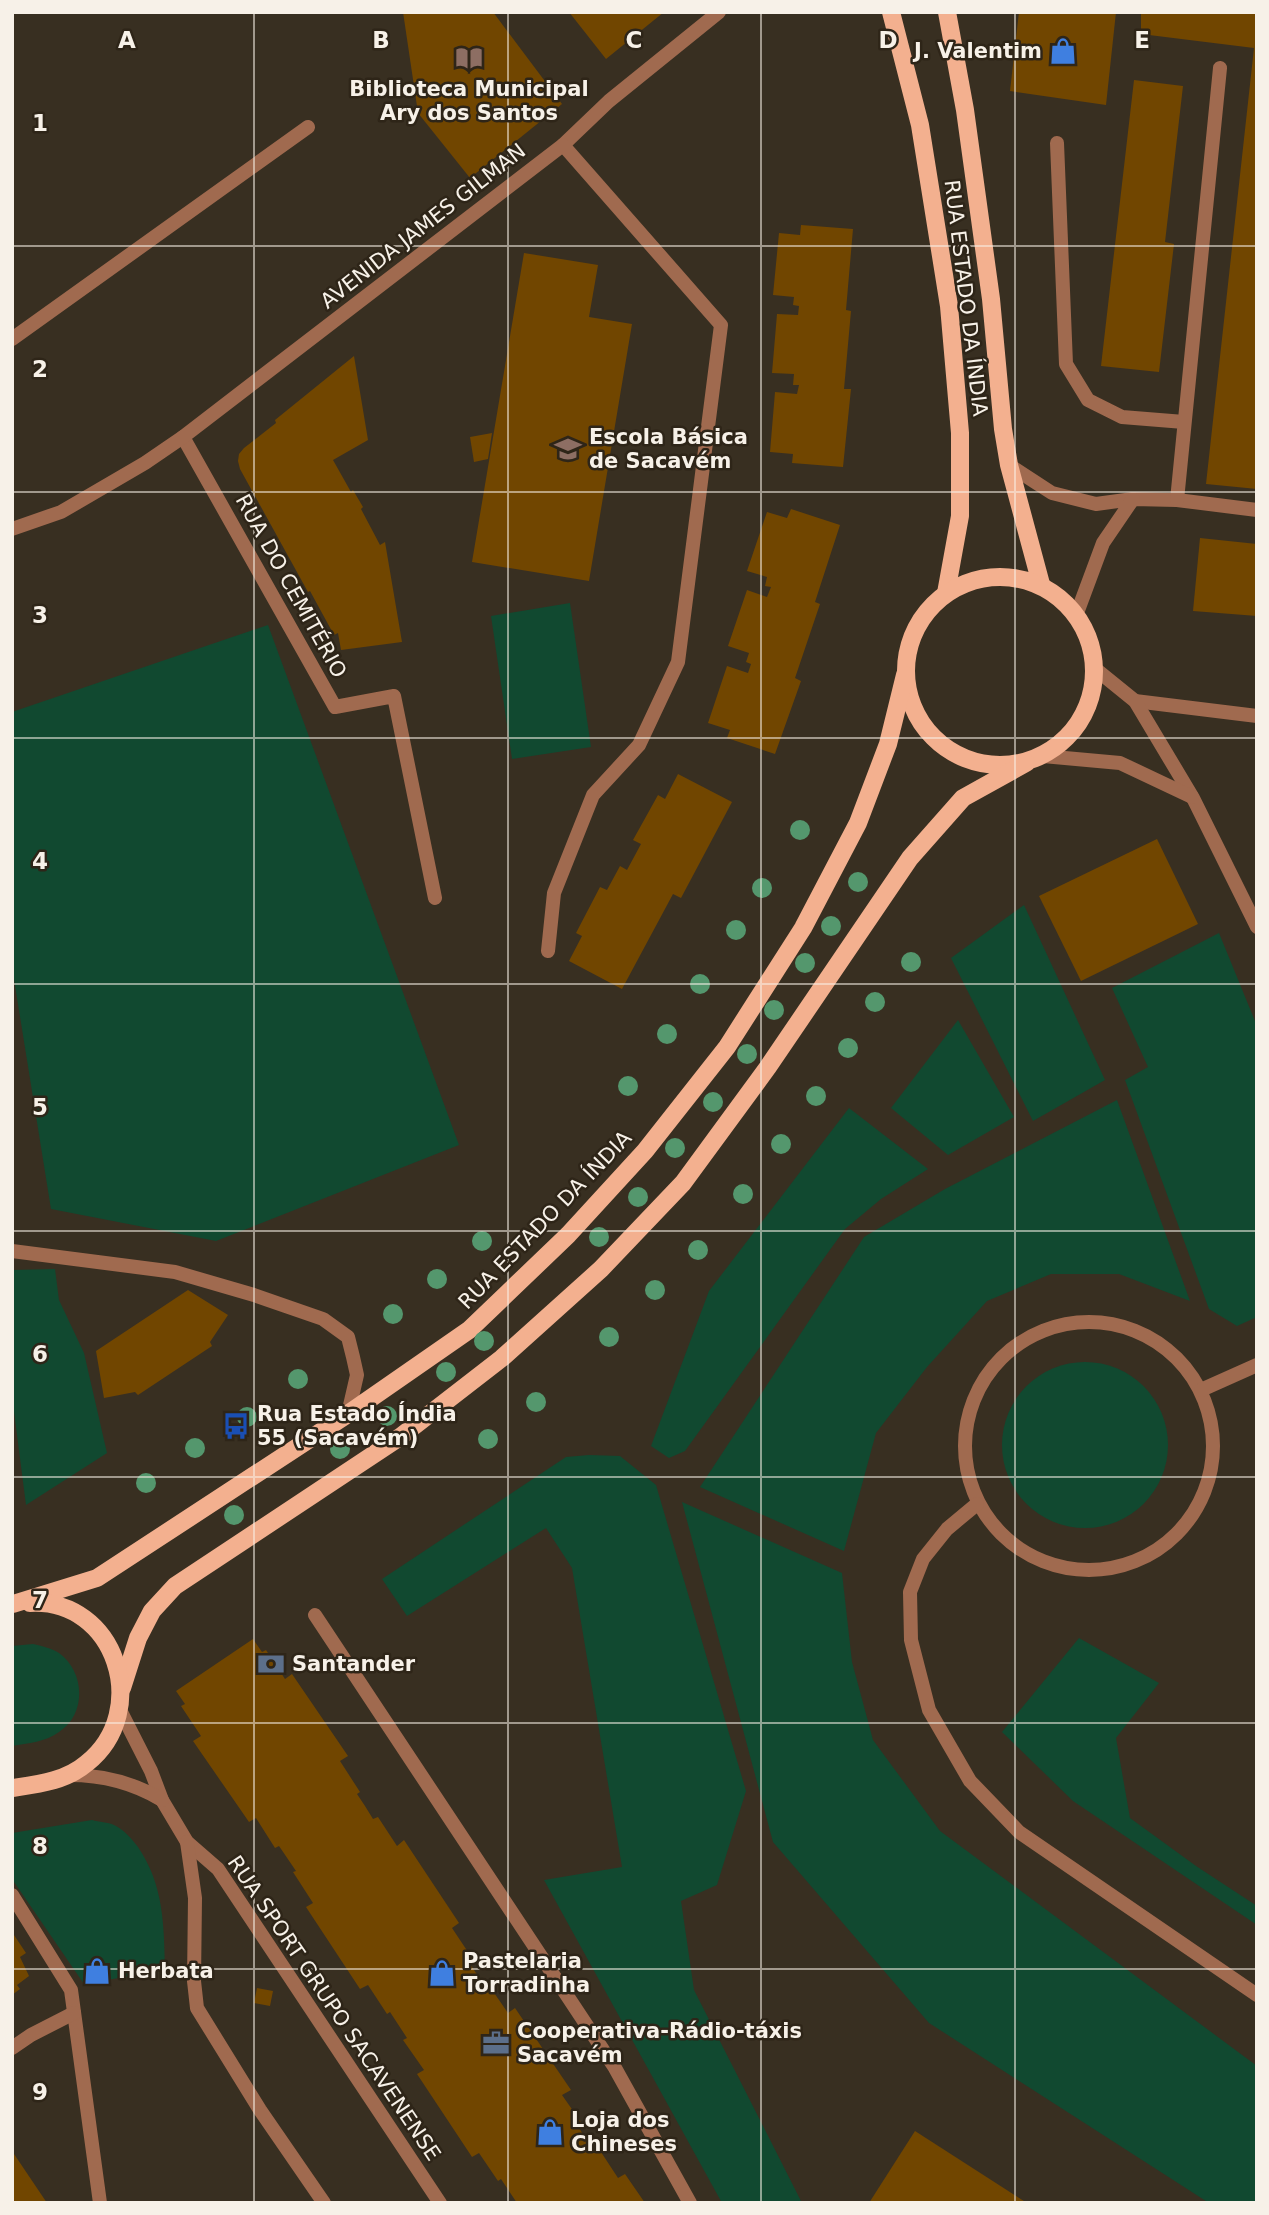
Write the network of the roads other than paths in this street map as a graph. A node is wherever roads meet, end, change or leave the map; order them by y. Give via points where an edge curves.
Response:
1 (719, 12) edge
2 (891, 12) edge
3 (947, 12) edge
4 (1220, 68) dead end
5 (308, 127) dead end
6 (1057, 143) dead end
7 (563, 145) junction
8 (12, 339) edge
9 (1184, 422) junction
10 (183, 437) junction
11 (1009, 465) junction
12 (1133, 499) junction
13 (1177, 500) junction
14 (1257, 510) edge
15 (12, 529) edge
16 (1041, 584) junction
17 (946, 593) junction
18 (1077, 613) junction
19 (1098, 671) junction
20 (905, 675) junction
21 (1135, 701) junction
22 (1257, 716) edge
23 (1035, 759) junction
24 (1193, 798) junction
25 (436, 898) dead end
26 (1257, 927) edge
27 (548, 951) dead end
28 (12, 1251) edge
29 (1257, 1364) edge
30 (1201, 1390) junction
31 (348, 1414) junction
32 (978, 1503) junction
33 (13, 1604) edge
34 (315, 1615) dead end
35 (122, 1688) junction
36 (120, 1710) junction
37 (69, 1775) junction
38 (12, 1788) edge
39 (162, 1800) junction
40 (187, 1842) junction
41 (12, 1895) edge
42 (1257, 1995) edge
43 (74, 2013) junction
44 (12, 2048) edge
45 (100, 2203) edge
46 (324, 2203) edge
47 (440, 2203) edge
48 (690, 2203) edge

1 - 7 street, AVENIDA JAMES GILMAN via 609,101
2 - 17 main road, RUA ESTADO DA ÍNDIA via 920,125 951,332 960,433 960,516
3 - 11 main road, RUA ESTADO DA ÍNDIA via 989,285
4 - 9 street
5 - 8 street
6 - 9 street via 1066,364 1088,400 1122,417
7 - 10 street, AVENIDA JAMES GILMAN
7 - 27 street via 722,325 678,662 639,746 593,795 554,893
9 - 13 street
10 - 15 street, AVENIDA JAMES GILMAN via 61,512
10 - 25 street, RUA DO CEMITÉRIO via 335,707 394,696
11 - 12 street via 1052,493 1096,504
11 - 16 main road, RUA ESTADO DA ÍNDIA
12 - 13 street
12 - 18 street via 1103,543
13 - 14 street
16 - 17 main road via 993,576
16 - 18 main road
17 - 20 main road via 915,629
18 - 19 main road via 1096,655
19 - 21 street
19 - 23 main road via 1081,723 1064,742
20 - 23 main road via 915,712 944,748 970,761 998,766
20 - 31 main road, RUA ESTADO DA ÍNDIA via 888,744 858,823 803,928 727,1046 645,1151 519,1282 469,1330
21 - 22 street
21 - 24 street
23 - 24 street via 1120,763
23 - 35 main road, RUA ESTADO DA ÍNDIA via 963,798 910,858 683,1183 601,1269 502,1358 400,1437 176,1586 152,1611
24 - 26 street
28 - 31 street via 175,1272 323,1319 348,1338 357,1375
29 - 30 street
30 - 32 street via 1212,1427 1212,1466 1200,1503 1177,1534 1145,1557 1108,1569 1069,1569 1032,1558 1001,1535
30 - 32 street via 1178,1358 1146,1335 1109,1323 1070,1323 1032,1335 1000,1358 977,1390 965,1427 965,1466
31 - 33 main road, RUA ESTADO DA ÍNDIA via 97,1578
32 - 42 street via 947,1529 923,1559 911,1592 911,1640 929,1710 970,1781 1019,1832
33 - 35 main road, RUA ESTADO DA ÍNDIA via 57,1606 78,1615 109,1646
34 - 48 street via 615,2068
35 - 36 main road, RUA ESTADO DA ÍNDIA
36 - 37 main road, RUA ESTADO DA ÍNDIA via 103,1749
36 - 39 street, RUA SPORT GRUPO SACAVENENSE
37 - 38 main road, RUA ESTADO DA ÍNDIA
37 - 39 street via 121,1782
39 - 40 street, RUA SPORT GRUPO SACAVENENSE
40 - 46 street, RUA SPORT GRUPO SACAVENENSE via 195,1898 197,2008
40 - 47 street, RUA SPORT GRUPO SACAVENENSE via 218,1869
41 - 43 street via 71,1990
43 - 44 street
43 - 45 street

